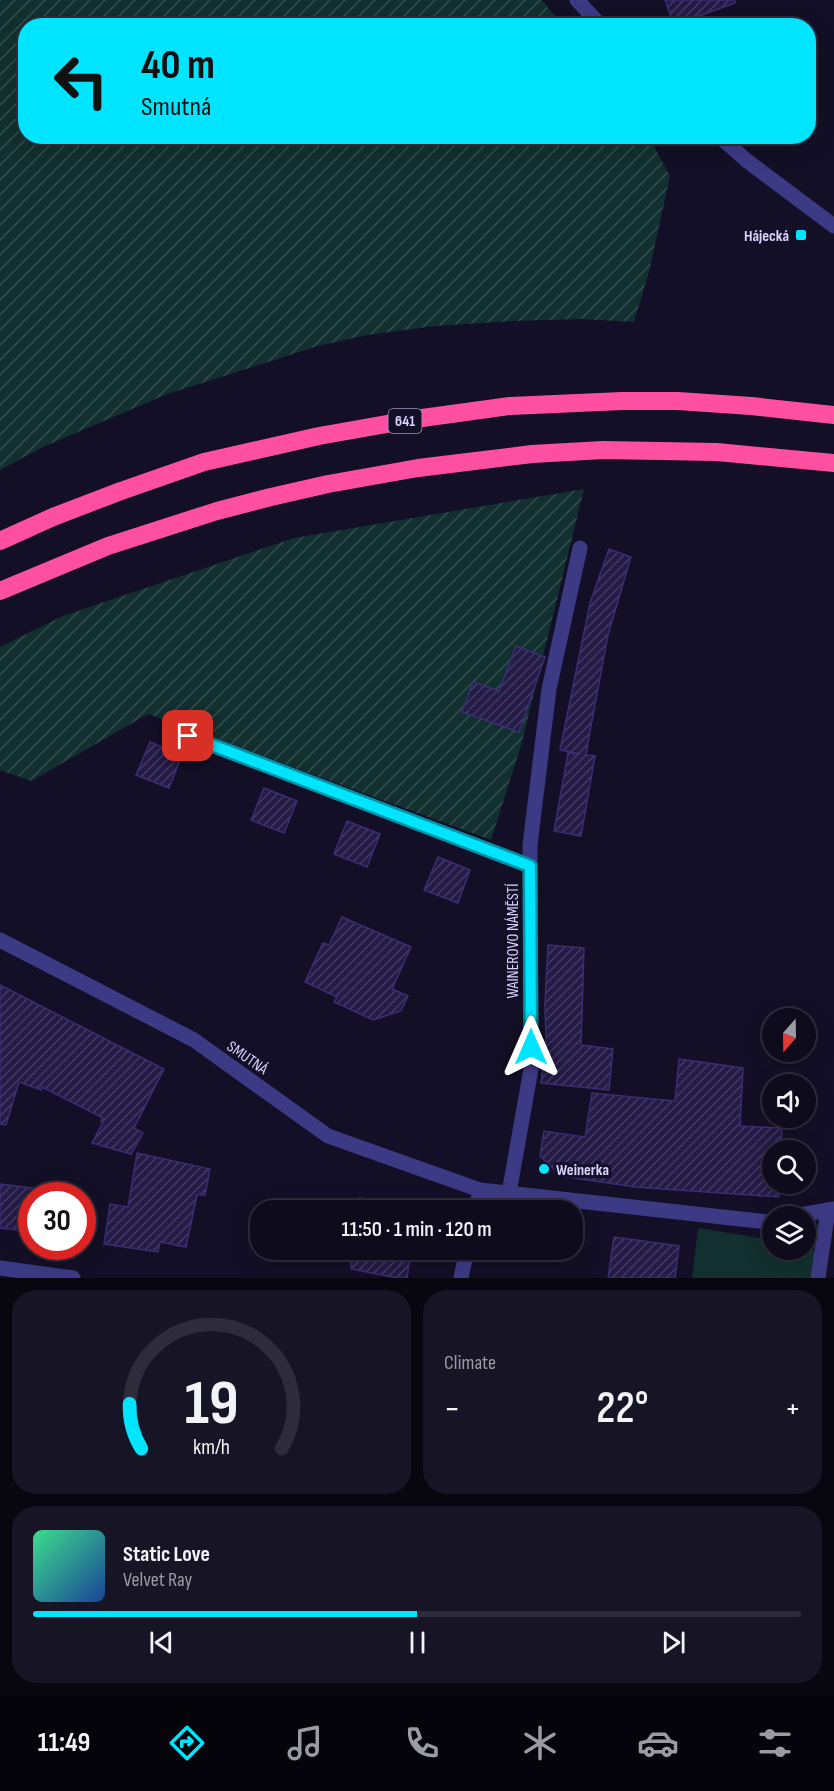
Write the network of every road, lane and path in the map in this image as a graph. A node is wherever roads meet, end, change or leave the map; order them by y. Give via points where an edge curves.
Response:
1 (577, 0) edge
2 (594, 18) edge
3 (728, 144) edge
4 (834, 226) edge
5 (830, 414) edge
6 (828, 462) edge
7 (0, 541) edge
8 (580, 548) dead end
9 (0, 591) edge
10 (188, 736) dead end
11 (530, 866) junction
12 (0, 940) edge
13 (480, 1190) junction
14 (509, 1193) junction
15 (478, 1200) edge
16 (831, 1209) edge
17 (816, 1212) edge
18 (762, 1221) edge
19 (464, 1260) edge
20 (0, 1268) edge
21 (73, 1278) edge
22 (460, 1278) edge
23 (818, 1278) edge

1 - 2 street
3 - 4 street
5 - 7 highway, 641 via 678,401 622,401 510,406 415,419 204,462 53,517
6 - 9 highway via 717,452 603,450 418,468 271,496 217,511 108,546
8 - 11 street, WAINEROVO NÁMĚSTÍ via 549,689
10 - 11 street
11 - 14 street, WAINEROVO NÁMĚSTÍ via 531,1070
12 - 13 street, SMUTNÁ via 194,1040 328,1136
13 - 14 street
13 - 15 street
14 - 18 street
16 - 17 street
16 - 23 street
19 - 22 street
20 - 21 street

